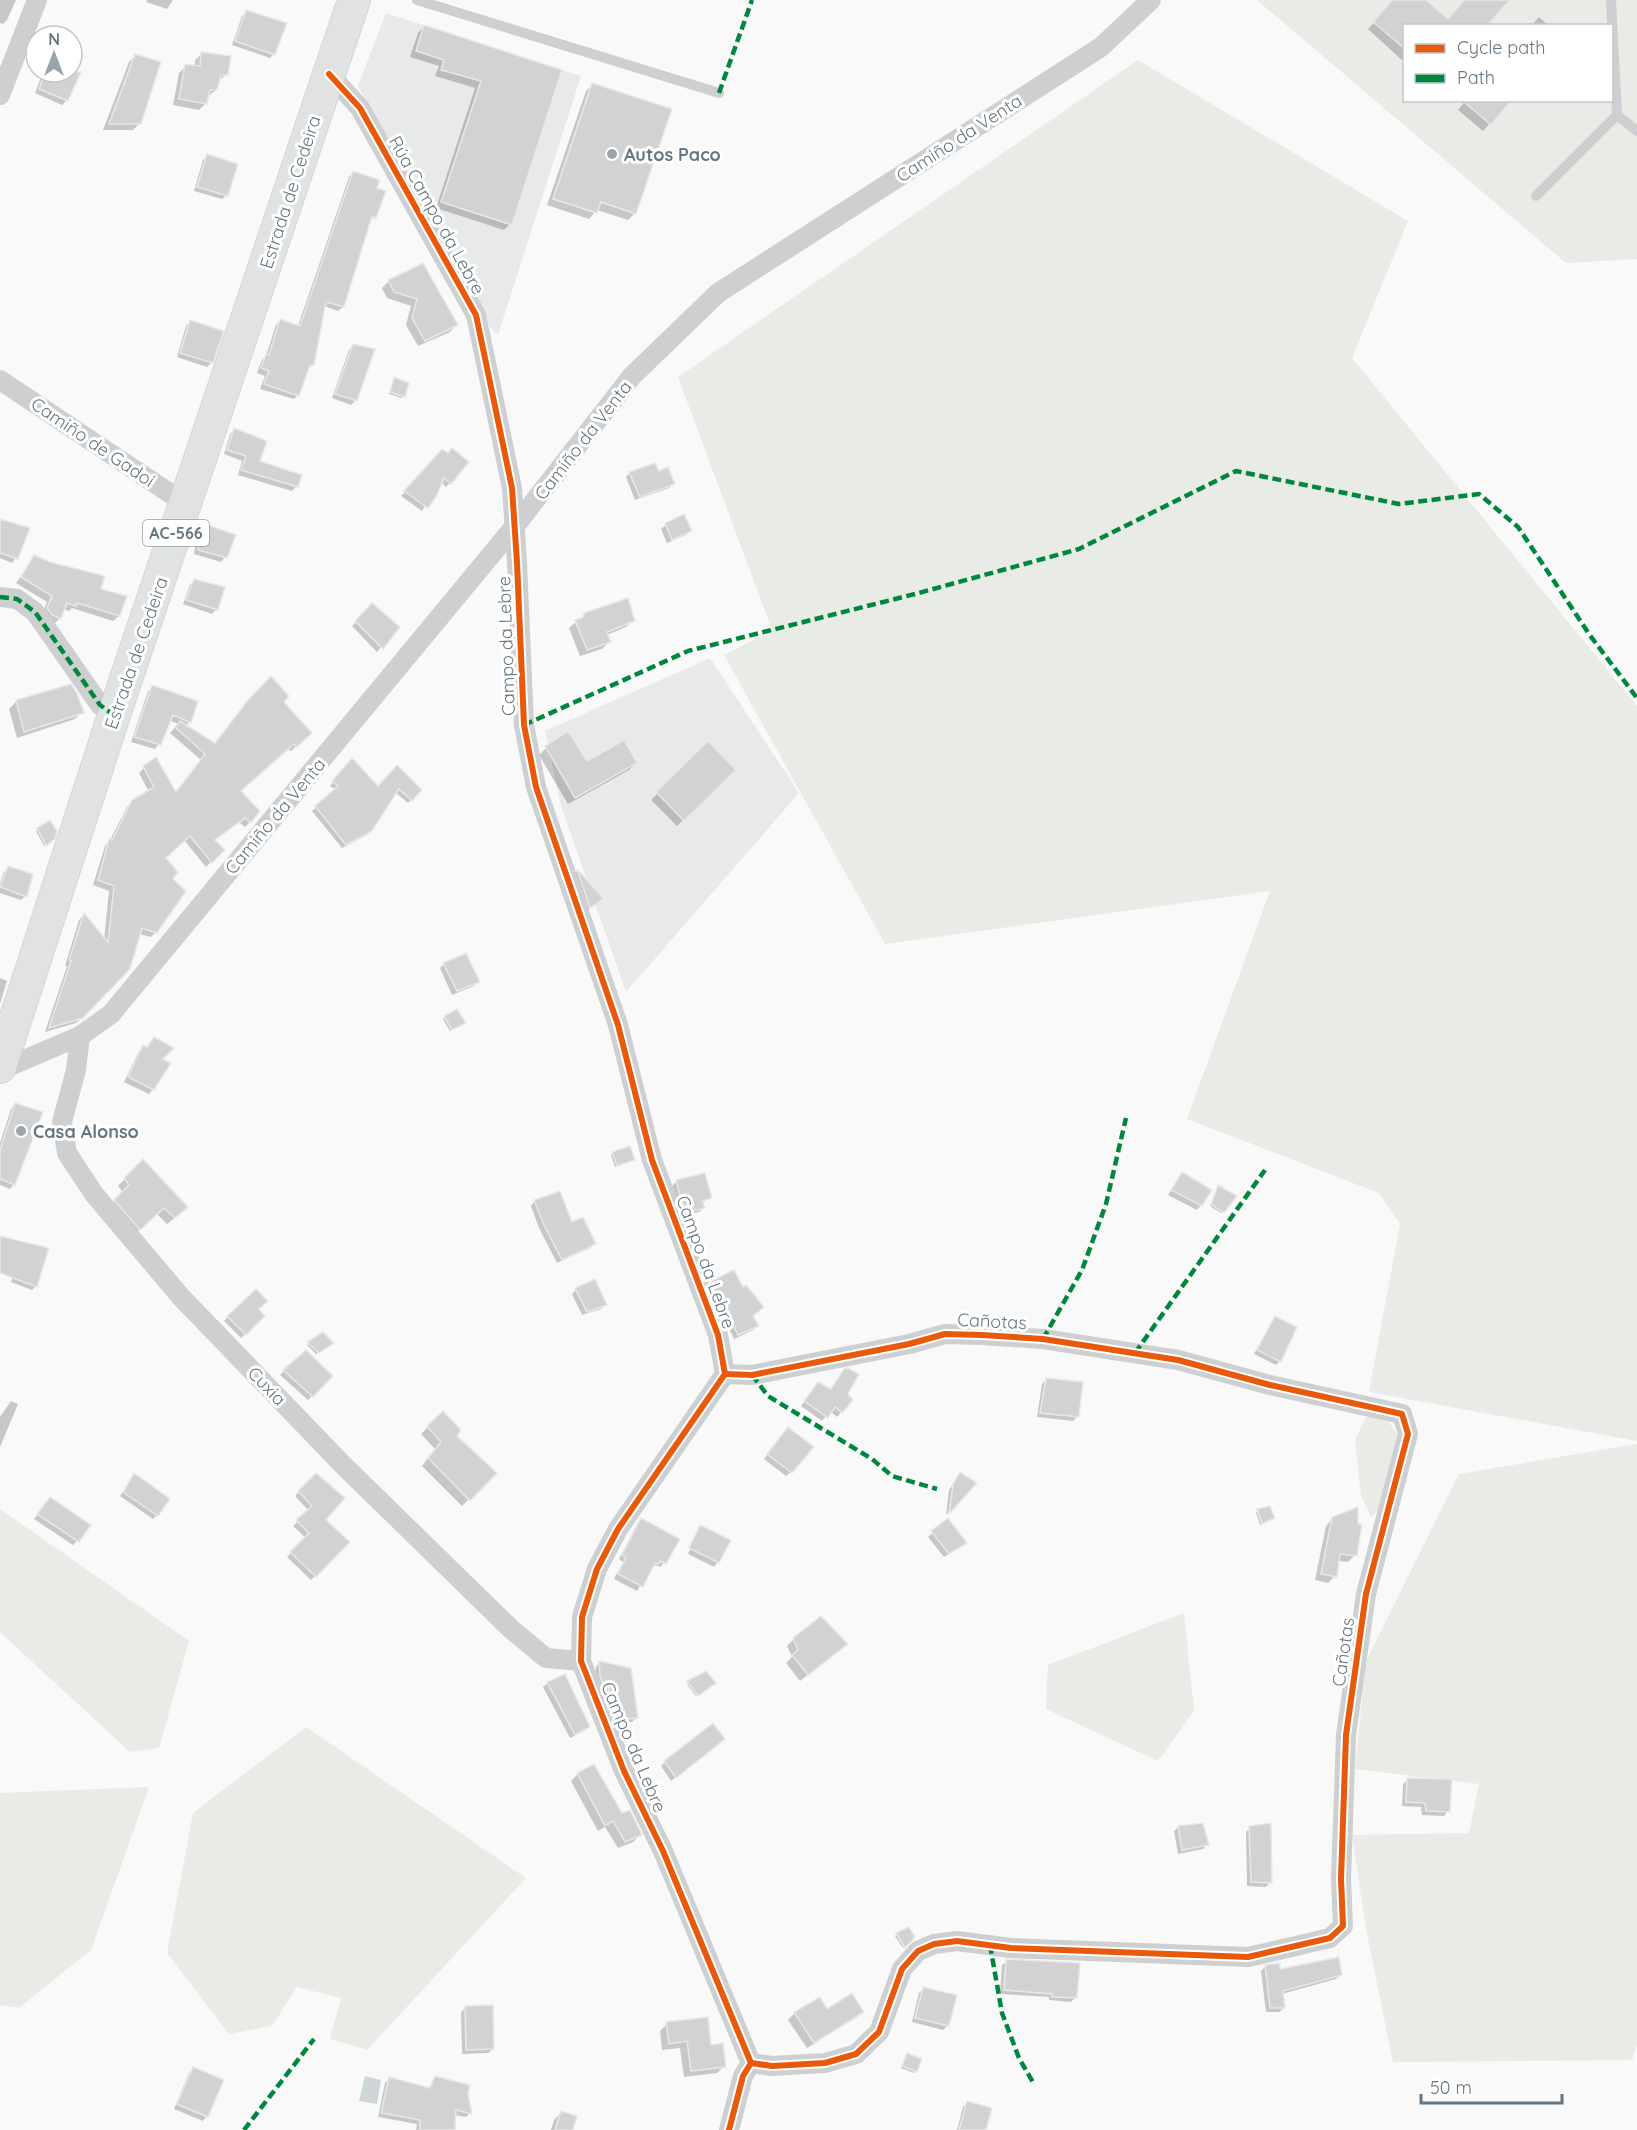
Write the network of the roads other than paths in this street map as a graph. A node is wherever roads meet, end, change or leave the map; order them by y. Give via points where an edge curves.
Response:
1 (37, 0) edge
2 (354, 0) edge
3 (417, 0) edge
4 (1151, 0) edge
5 (1611, 0) edge
6 (1612, 24) edge
7 (1613, 38) edge
8 (329, 74) junction
9 (719, 93) dead end
10 (0, 95) edge
11 (1617, 115) junction
12 (1637, 131) edge
13 (1536, 196) dead end
14 (0, 380) edge
15 (186, 504) junction
16 (515, 526) junction
17 (0, 597) edge
18 (114, 715) junction
19 (80, 1036) junction
20 (0, 1069) edge
21 (725, 1374) junction
22 (581, 1661) junction
23 (751, 2063) junction
24 (729, 2130) edge

1 - 10 street
2 - 8 main road, Estrada de Cedeira / AC-566
3 - 9 lane
4 - 16 street, Camiño da Venta via 1101,47 718,293 632,376
5 - 6 lane
7 - 11 lane
8 - 15 main road, Estrada de Cedeira / AC-566
8 - 16 street, Rúa Campo da Lebre via 360,108 476,315 505,451
11 - 12 lane
11 - 13 lane
14 - 15 street, Camiño de Gadoi
15 - 18 main road, Estrada de Cedeira / AC-566
16 - 19 street, Camiño da Venta via 111,1014
16 - 21 street, Campo da Lebre via 524,725 536,787 618,1025 652,1160 718,1335
17 - 18 street via 17,598 35,612 100,705
18 - 20 main road, Estrada de Cedeira / AC-566
19 - 20 street, Camiño da Venta
19 - 22 street, Cuxia via 76,1070 62,1122 67,1153 94,1194 181,1297 343,1465 511,1629 546,1658
21 - 22 street, Campo da Lebre via 618,1528 602,1559 582,1617
21 - 23 street, Cañotas via 752,1375 945,1334 1043,1339 1178,1360 1402,1414 1408,1434 1366,1594 1346,1735 1343,1926 1330,1938 1248,1957 1011,1947 957,1941 934,1944 918,1951 902,1969 879,2032 856,2054 825,2063
22 - 23 street, Campo da Lebre via 624,1771 663,1851
23 - 24 street via 743,2076

